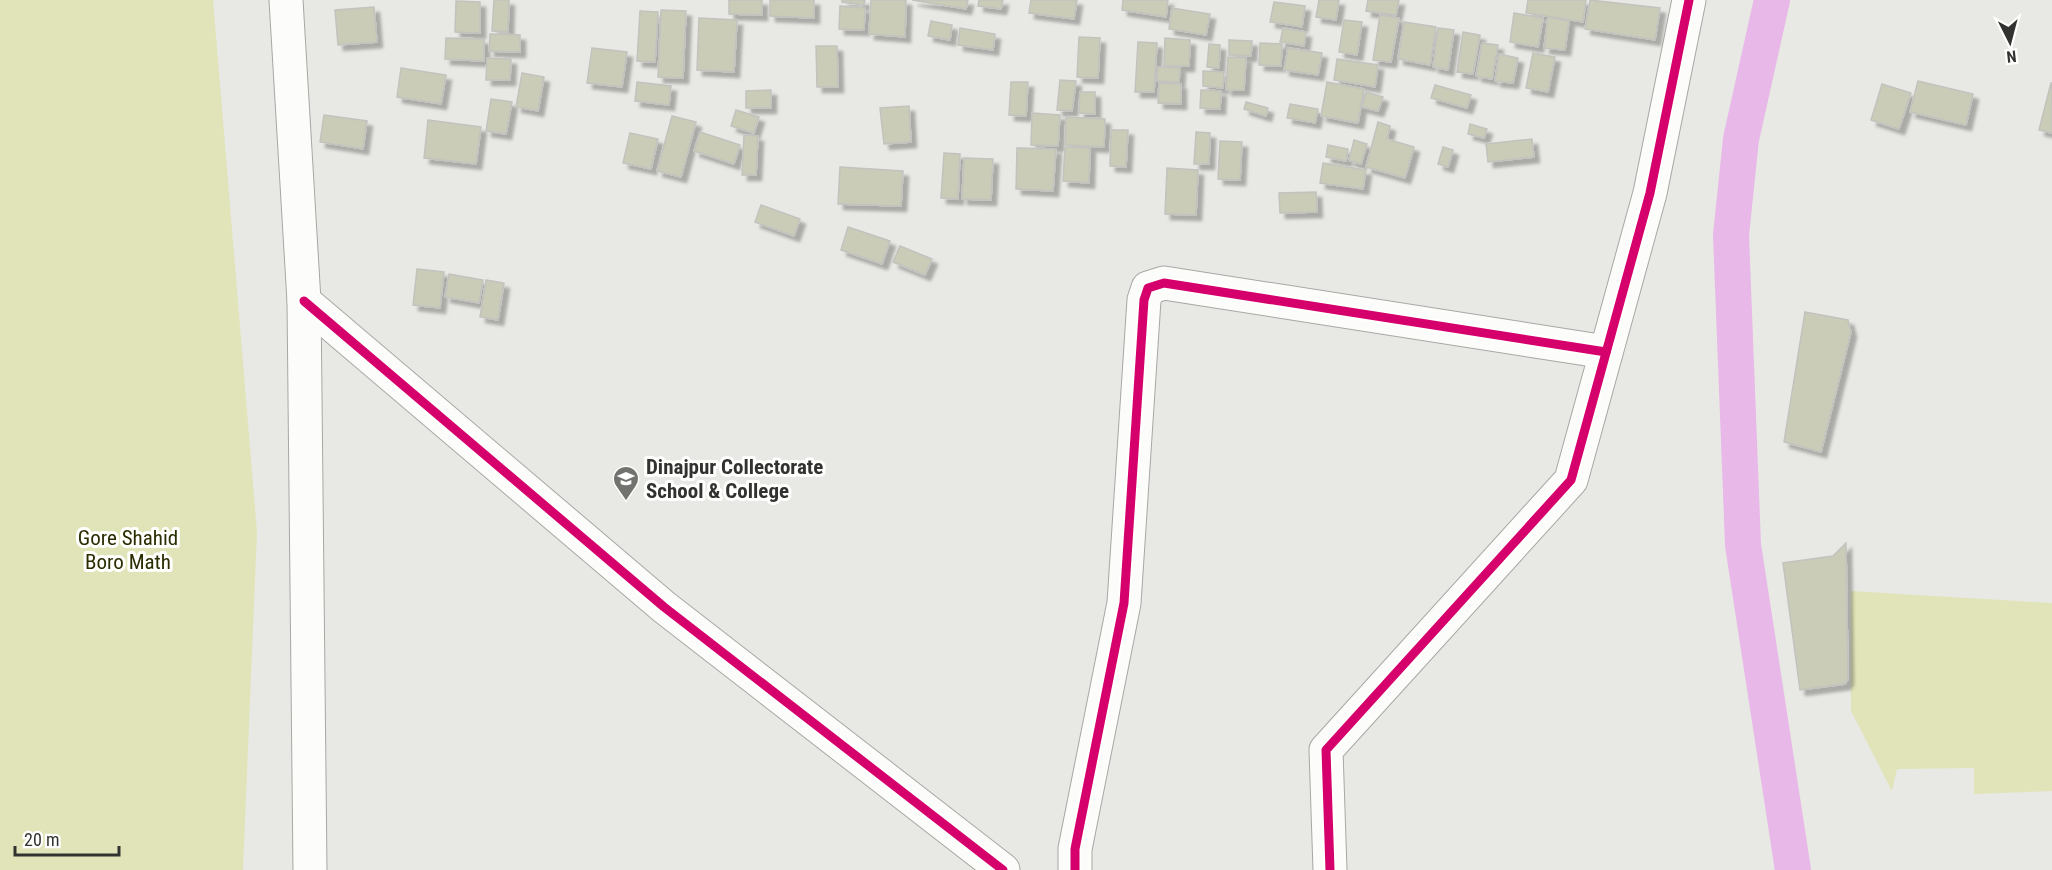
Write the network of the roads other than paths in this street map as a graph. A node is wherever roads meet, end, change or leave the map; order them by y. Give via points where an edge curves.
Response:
1 (286, 0) edge
2 (1689, 0) edge
3 (304, 301) junction
4 (1606, 352) junction
5 (310, 870) edge
6 (1003, 870) edge
7 (1075, 870) edge
8 (1330, 870) edge

1 - 3 street
2 - 4 street via 1650,193
3 - 5 street
3 - 6 street via 664,607
4 - 7 street via 1164,284 1148,288 1144,300 1124,603
4 - 8 street via 1571,480 1326,750

